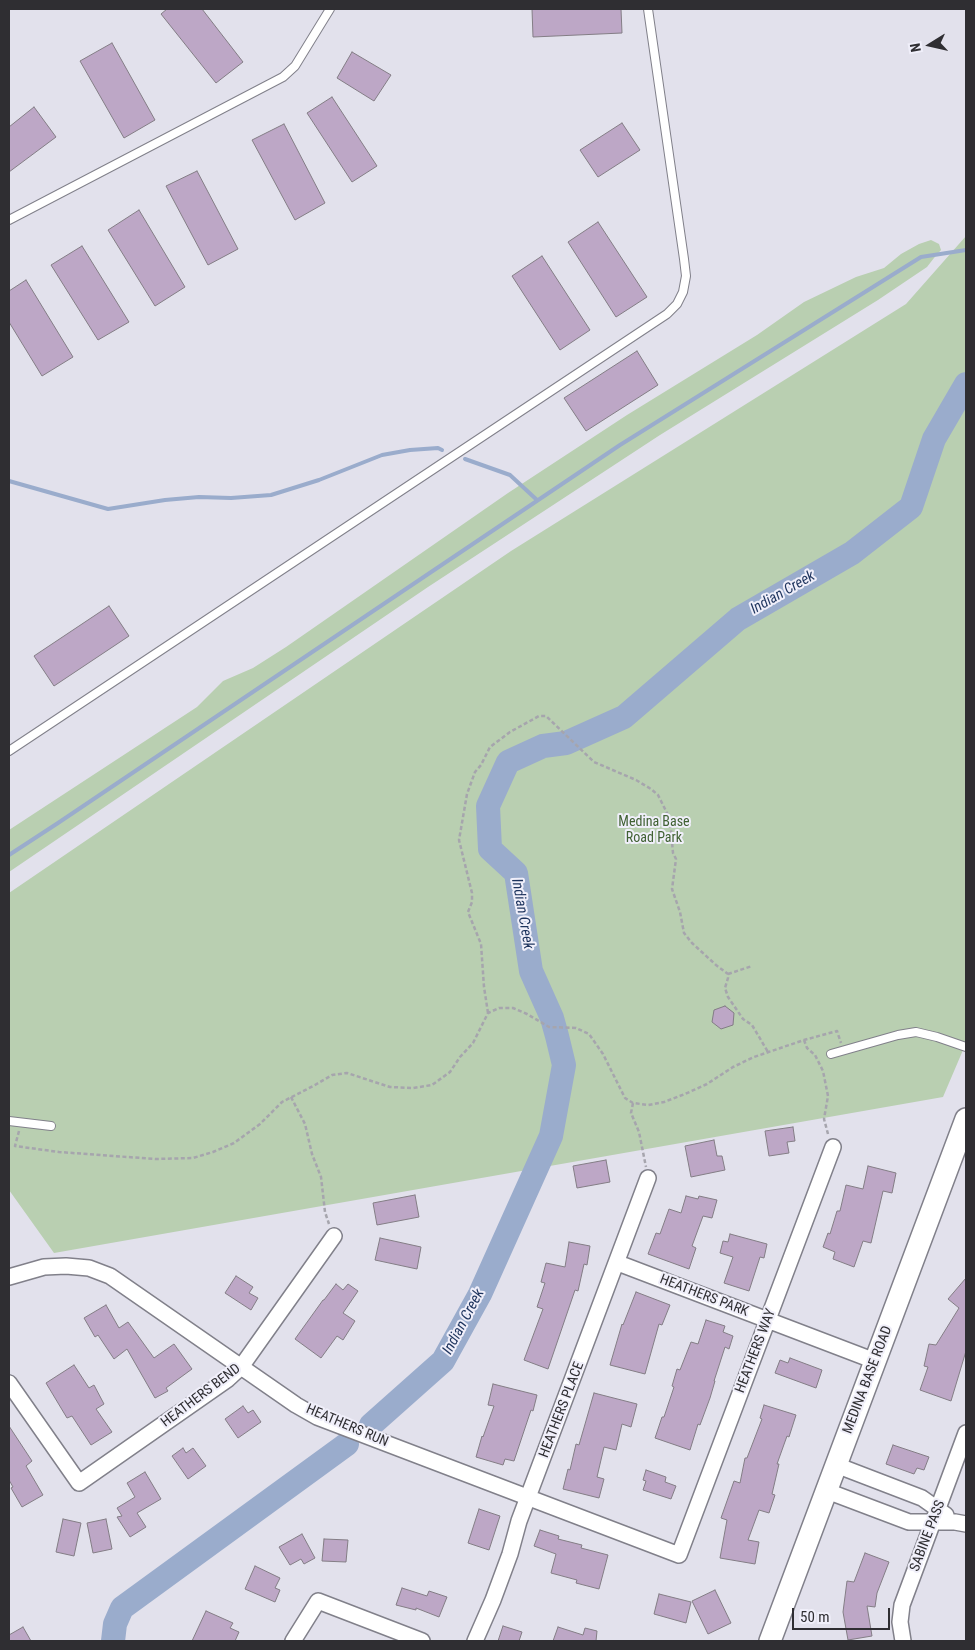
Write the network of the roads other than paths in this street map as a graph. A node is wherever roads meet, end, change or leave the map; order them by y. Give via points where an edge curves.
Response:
1 (330, 9) edge
2 (648, 9) edge
3 (9, 220) edge
4 (9, 751) edge
5 (966, 1048) edge
6 (832, 1054) dead end
7 (966, 1119) edge
8 (9, 1121) edge
9 (51, 1126) dead end
10 (833, 1147) road end
11 (648, 1178) road end
12 (334, 1236) road end
13 (618, 1263) junction
14 (9, 1277) edge
15 (767, 1320) junction
16 (875, 1361) junction
17 (241, 1367) junction
18 (9, 1383) edge
19 (966, 1433) edge
20 (836, 1465) junction
21 (826, 1491) junction
22 (529, 1497) junction
23 (936, 1515) junction
24 (961, 1523) edge
25 (679, 1555) joint
26 (293, 1641) edge
27 (422, 1641) edge
28 (475, 1641) edge
29 (770, 1641) edge
30 (903, 1641) edge

1 - 3 lane via 295,66 283,77
2 - 4 lane via 686,276 677,304 667,314
5 - 6 lane via 916,1032
7 - 16 street, MEDINA BASE ROAD
8 - 9 lane
10 - 15 street, HEATHERS WAY
11 - 13 street, HEATHERS PLACE
12 - 17 street, HEATHERS BEND
13 - 15 street, HEATHERS PARK
13 - 22 street, HEATHERS PLACE
14 - 17 street, HEATHERS RUN via 44,1267 66,1266 89,1268 110,1276
15 - 16 street, HEATHERS PARK
15 - 25 street, HEATHERS WAY
16 - 20 street, MEDINA BASE ROAD
17 - 18 street, HEATHERS BEND via 79,1483
17 - 22 street, HEATHERS RUN via 317,1417
19 - 23 street, SABINE PASS
20 - 21 street, MEDINA BASE ROAD
20 - 23 street via 922,1498
21 - 23 street via 909,1522
21 - 29 street, MEDINA BASE ROAD
22 - 25 street, HEATHERS RUN
22 - 28 street, HEATHERS PLACE
23 - 24 street
23 - 30 street, SABINE PASS via 902,1604
26 - 27 street via 318,1601

